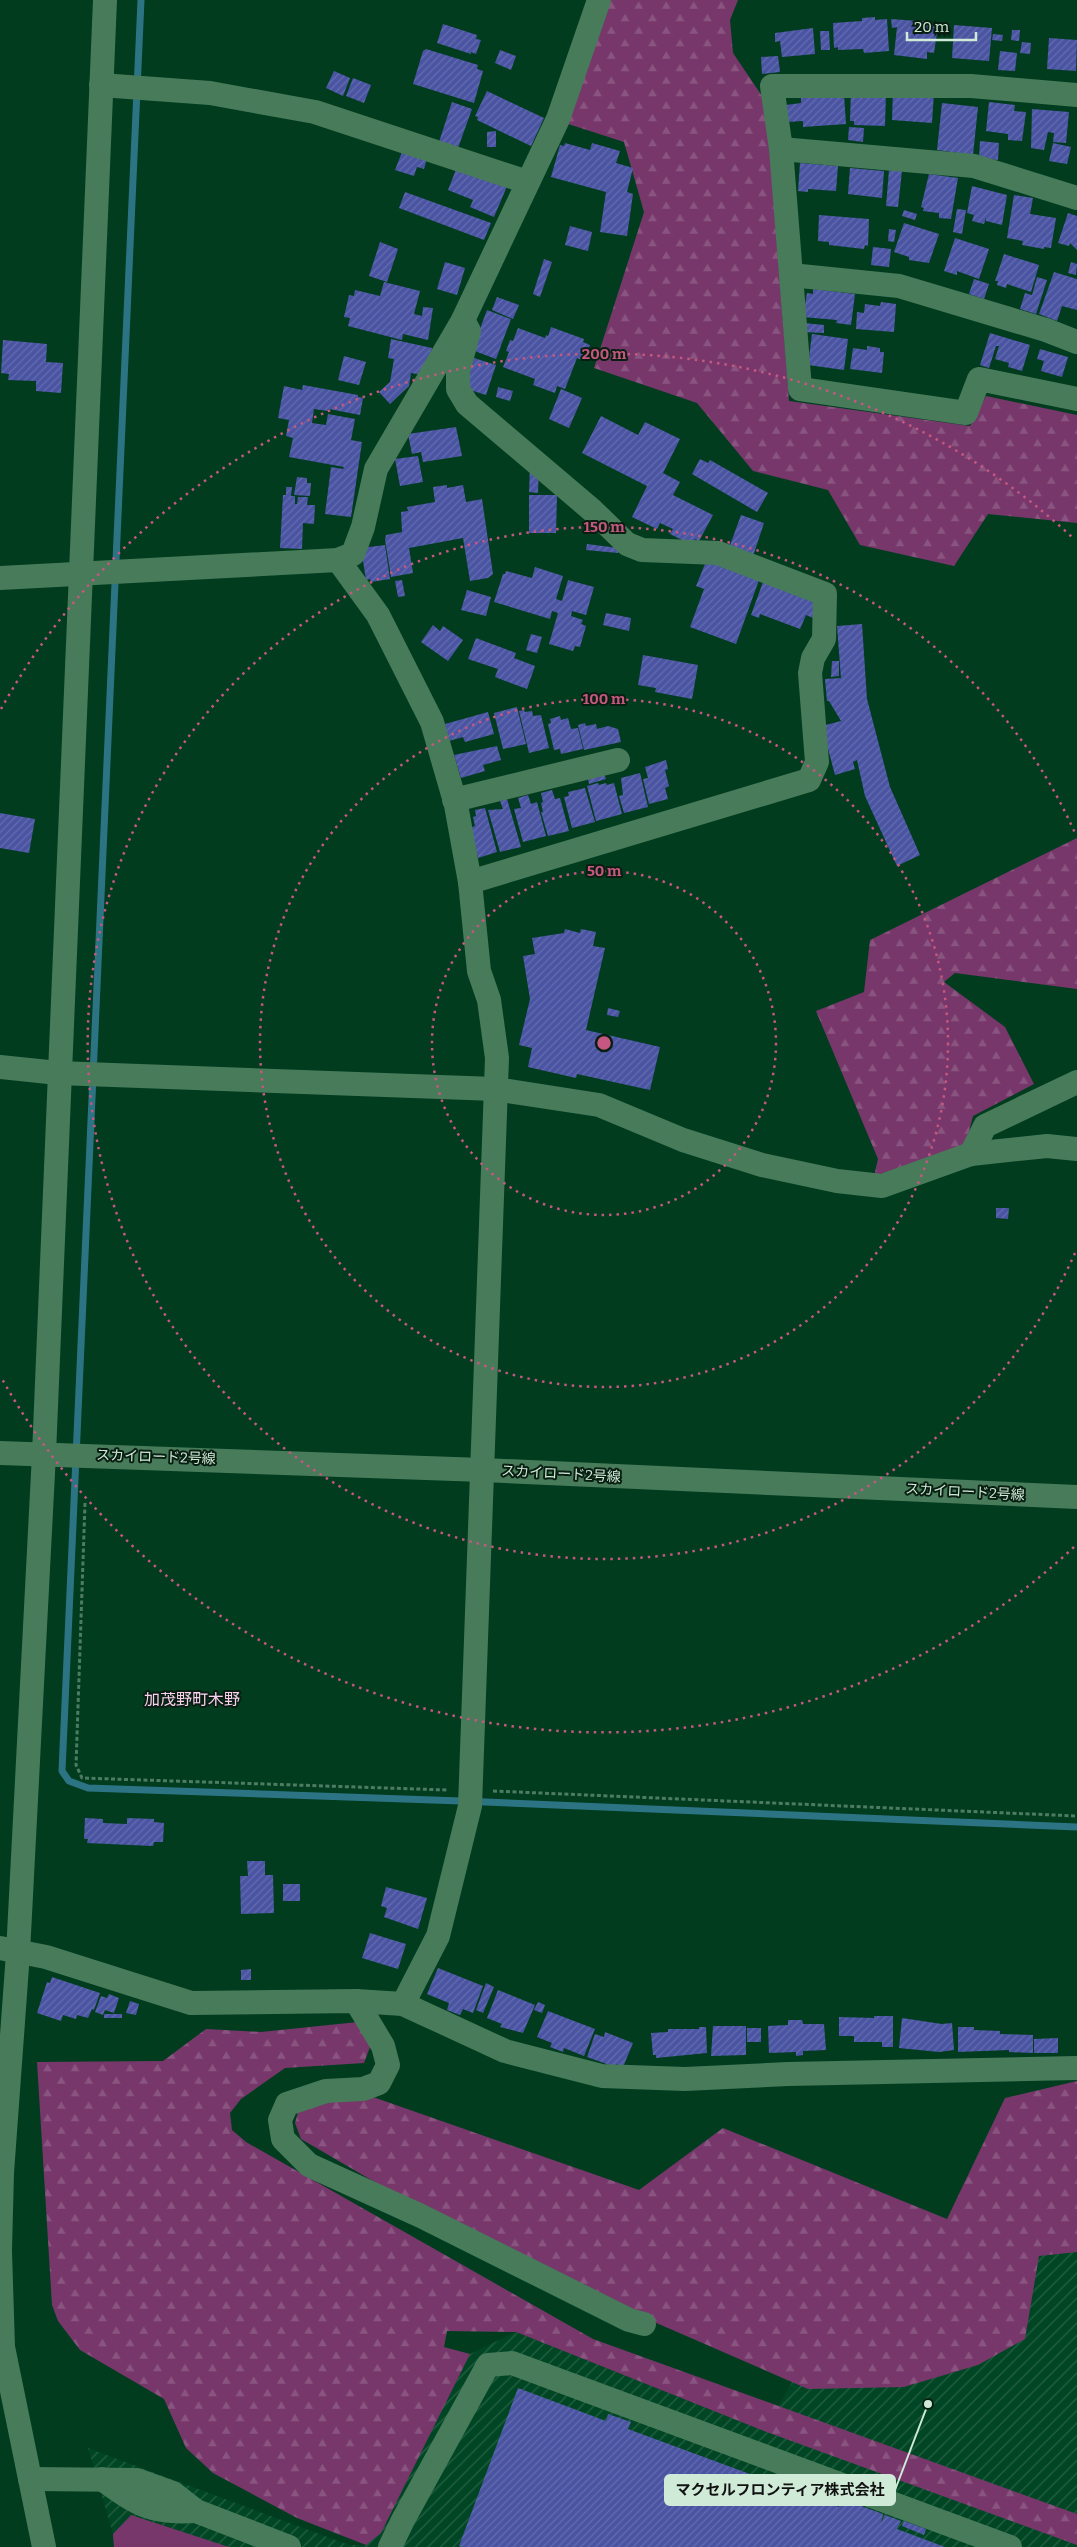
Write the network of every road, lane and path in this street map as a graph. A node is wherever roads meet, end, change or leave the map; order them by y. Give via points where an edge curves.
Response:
1 (104, 0) edge
2 (599, 0) edge
3 (101, 85) junction
4 (1077, 95) edge
5 (781, 149) junction
6 (527, 182) junction
7 (1077, 198) edge
8 (791, 275) junction
9 (463, 320) junction
10 (1077, 342) edge
11 (1077, 399) edge
12 (338, 560) junction
13 (81, 576) junction
14 (0, 578) edge
15 (618, 760) dead end
16 (454, 800) junction
17 (470, 882) junction
18 (0, 1067) edge
19 (58, 1073) junction
20 (1077, 1082) edge
21 (495, 1088) junction
22 (1077, 1149) edge
23 (971, 1154) junction
24 (0, 1453) edge
25 (55, 1454) junction
26 (483, 1470) junction
27 (1077, 1497) edge
28 (85, 1503) dead end
29 (471, 1798) junction
30 (1077, 1816) edge
31 (9, 1951) edge
32 (356, 2001) junction
33 (404, 2004) junction
34 (1077, 2068) edge
35 (0, 2250) edge
36 (644, 2324) dead end
37 (30, 2479) junction
38 (44, 2547) edge
39 (290, 2547) edge
40 (390, 2547) edge
41 (1010, 2547) edge

1 - 3 street
2 - 6 street via 558,119
3 - 6 street via 210,93 315,112
3 - 13 street
4 - 5 street via 971,86 772,86
5 - 7 street via 974,166
5 - 8 street
6 - 9 street
8 - 10 street via 898,286
8 - 11 street via 800,390 966,413 979,379
9 - 12 street via 376,469 363,527 353,554
9 - 17 street via 469,331 458,371 458,390 467,404 594,511 627,544 642,550 718,553 825,594 824,639 813,658 810,673 817,762 809,780
12 - 13 street
12 - 16 street via 378,615 406,668 432,722
13 - 14 street
13 - 19 street
15 - 16 street
16 - 17 street
17 - 21 street via 479,971 489,1000 497,1058
18 - 19 street
19 - 21 street
19 - 25 street
20 - 23 street via 985,1126
21 - 23 street via 599,1105 683,1140 762,1164 837,1181 882,1186
21 - 26 street
22 - 23 street via 1047,1146
24 - 25 street, スカイロード2号線
25 - 26 street, スカイロード2号線
25 - 31 street
26 - 27 street, スカイロード2号線
26 - 29 street
28 - 29 path via 76,1766 82,1778
29 - 30 path
29 - 33 street via 438,1936
31 - 32 street via 46,1957 191,2003
31 - 35 street
32 - 33 street
32 - 36 street via 382,2046 388,2065 379,2083 362,2089 326,2091 287,2104 280,2120 283,2139 309,2165 421,2216 629,2320
33 - 34 street via 505,2051 602,2076 685,2079
35 - 37 street via 3,2347
37 - 38 street
37 - 39 street via 102,2479 134,2502 168,2513 196,2512
40 - 41 street via 488,2365 512,2362

